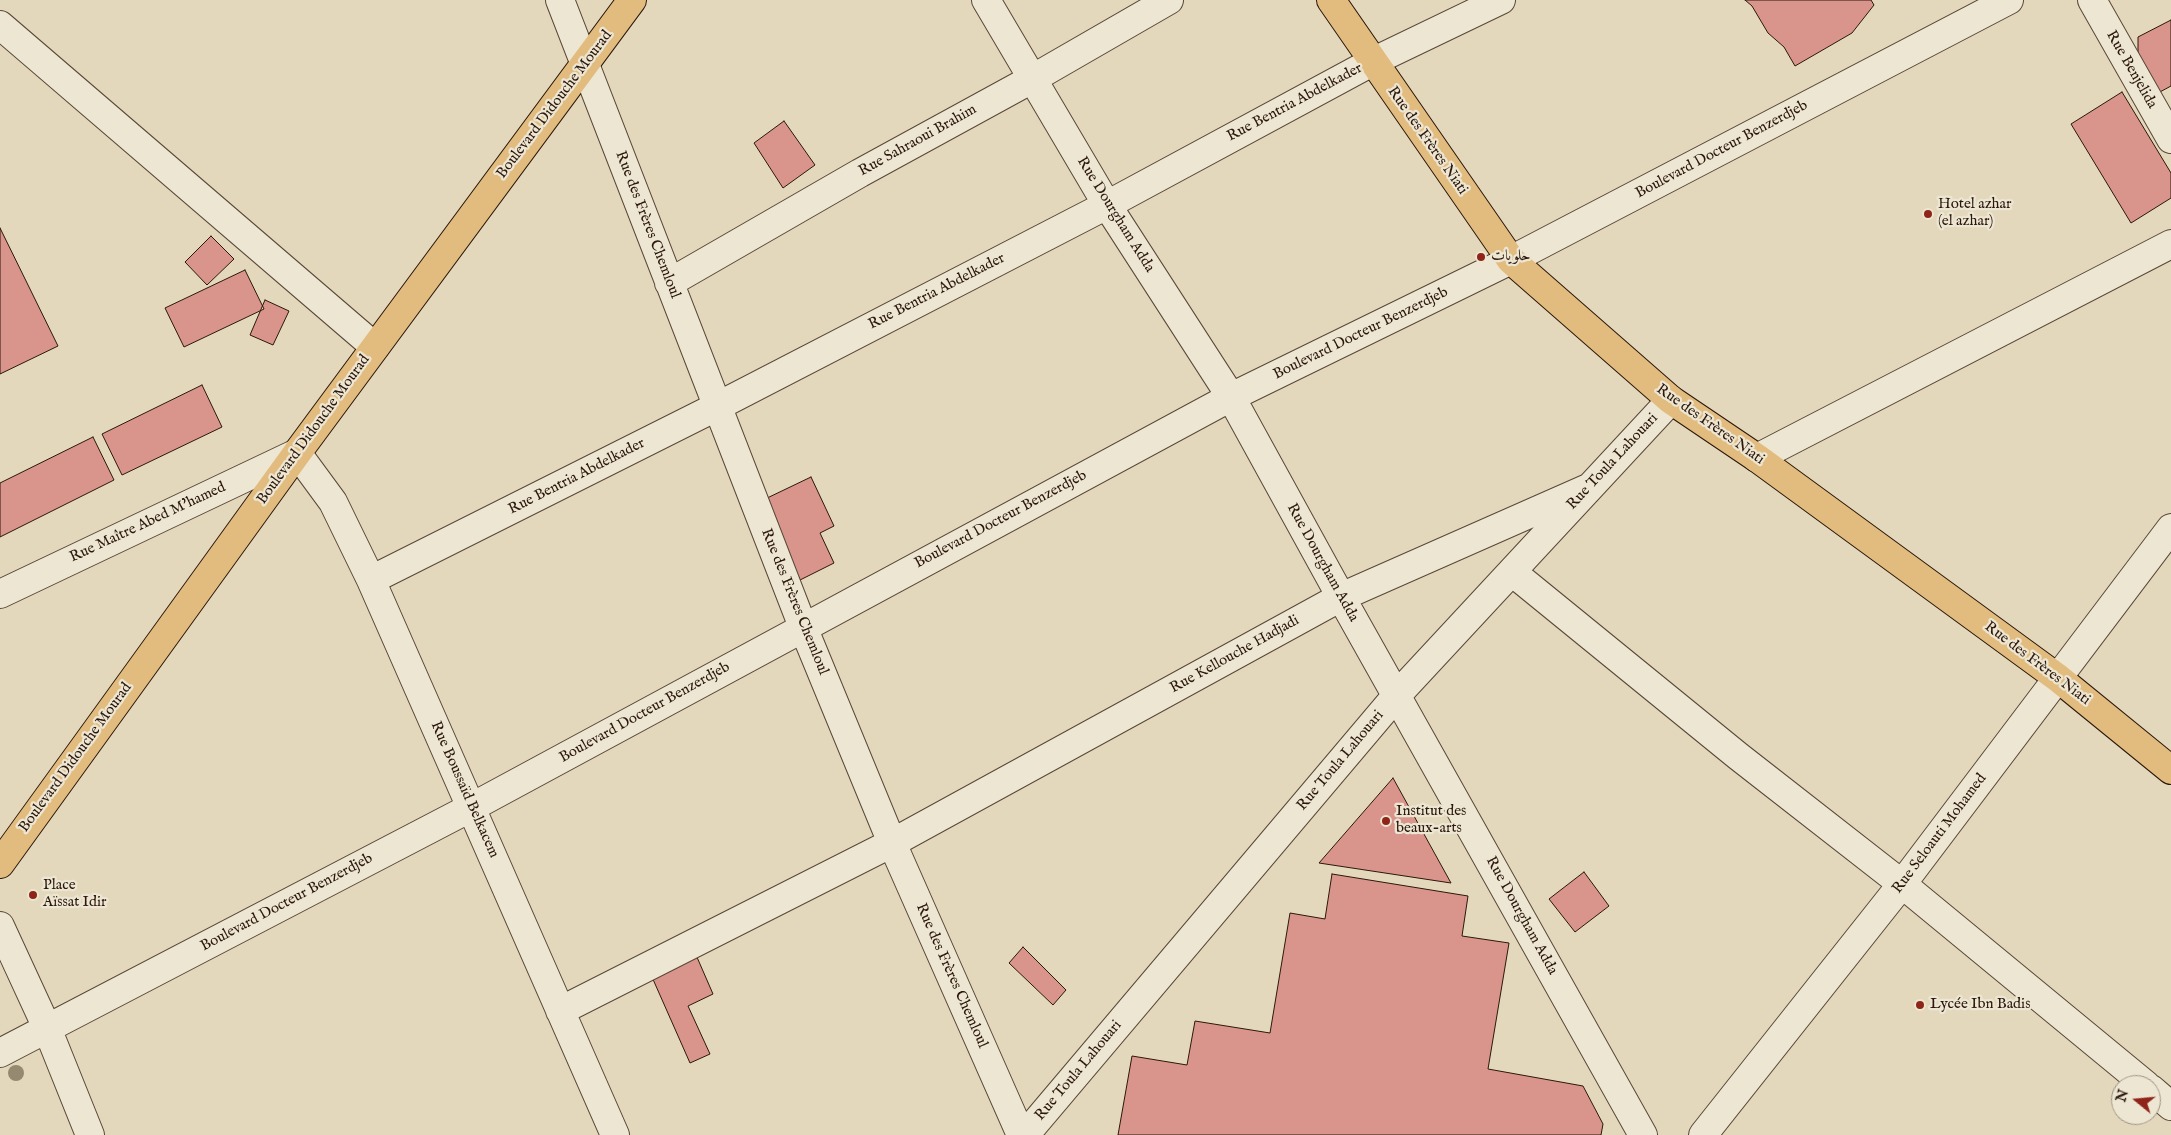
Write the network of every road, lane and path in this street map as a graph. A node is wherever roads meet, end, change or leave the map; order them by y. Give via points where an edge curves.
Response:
1 (560, 0) edge
2 (632, 0) edge
3 (986, 0) edge
4 (1169, 0) edge
5 (1330, 0) edge
6 (1501, 0) edge
7 (2009, 0) edge
8 (2092, 0) edge
9 (1964, 10) edge
10 (0, 25) edge
11 (586, 62) junction
12 (1372, 62) junction
13 (1032, 79) junction
14 (2171, 139) edge
15 (1107, 205) junction
16 (2171, 244) edge
17 (1511, 260) junction
18 (669, 283) junction
19 (375, 347) junction
20 (1231, 397) junction
21 (1671, 400) junction
22 (718, 406) junction
23 (297, 453) junction
24 (1757, 458) junction
25 (1588, 488) junction
26 (2171, 528) edge
27 (1512, 572) junction
28 (371, 580) junction
29 (0, 594) edge
30 (1341, 597) junction
31 (803, 627) junction
32 (2058, 678) junction
33 (1397, 695) junction
34 (2171, 770) edge
35 (472, 807) junction
36 (892, 843) junction
37 (0, 864) edge
38 (1902, 884) junction
39 (0, 926) edge
40 (560, 1011) junction
41 (47, 1028) junction
42 (0, 1053) edge
43 (2134, 1075) edge
44 (2161, 1098) edge
45 (2171, 1106) edge
46 (90, 1135) edge
47 (615, 1135) edge
48 (1020, 1135) edge
49 (1025, 1135) edge
50 (1643, 1135) edge
51 (1703, 1135) edge

1 - 11 street, Rue des Frères Chemloul
2 - 11 main road, Boulevard Didouche Mourad
3 - 13 street, Rue Dourgham Adda
4 - 13 street, Rue Sahraoui Brahim
5 - 12 main road, Rue des Frères Niati
6 - 12 street, Rue Bentria Abdelkader
7 - 9 street, Boulevard Docteur Benzerdjeb
8 - 14 street, Rue Benjelida
9 - 17 street, Boulevard Docteur Benzerdjeb
10 - 19 street
11 - 18 street, Rue des Frères Chemloul
11 - 19 main road, Boulevard Didouche Mourad
12 - 15 street, Rue Bentria Abdelkader
12 - 17 main road, Rue des Frères Niati
13 - 15 street, Rue Dourgham Adda
13 - 18 street, Rue Sahraoui Brahim
15 - 20 street, Rue Dourgham Adda
15 - 22 street, Rue Bentria Abdelkader
16 - 24 street
17 - 20 street, Boulevard Docteur Benzerdjeb
17 - 21 main road, Rue des Frères Niati
18 - 22 street, Rue des Frères Chemloul
19 - 23 main road, Boulevard Didouche Mourad
20 - 30 street, Rue Dourgham Adda
20 - 31 street, Boulevard Docteur Benzerdjeb
21 - 24 main road, Rue des Frères Niati
21 - 25 street, Rue Toula Lahouari
22 - 28 street, Rue Bentria Abdelkader
22 - 31 street, Rue des Frères Chemloul
23 - 28 street, Rue Boussaïd Belkacem via 333,502
23 - 29 street, Rue Maître Abed M'hamed
23 - 37 main road, Boulevard Didouche Mourad
24 - 32 main road, Rue des Frères Niati
25 - 27 street, Rue Toula Lahouari
25 - 30 street, Rue Kellouche Hadjadi
26 - 32 street, Rue Seloauti Mohamed
27 - 33 street, Rue Toula Lahouari
27 - 38 street
28 - 35 street, Rue Boussaïd Belkacem
30 - 33 street, Rue Dourgham Adda
30 - 36 street, Rue Kellouche Hadjadi
31 - 35 street, Boulevard Docteur Benzerdjeb
31 - 36 street, Rue des Frères Chemloul
32 - 34 main road, Rue des Frères Niati
32 - 38 street, Rue Seloauti Mohamed
33 - 49 street, Rue Toula Lahouari
33 - 50 street, Rue Dourgham Adda
35 - 40 street, Rue Boussaïd Belkacem
35 - 41 street, Boulevard Docteur Benzerdjeb
36 - 40 street, Rue Kellouche Hadjadi
36 - 48 street, Rue des Frères Chemloul
38 - 43 street
38 - 51 street, Rue Seloauti Mohamed
39 - 41 street
40 - 47 street, Rue Boussaïd Belkacem
41 - 42 street, Boulevard Docteur Benzerdjeb
41 - 46 street
44 - 45 street

